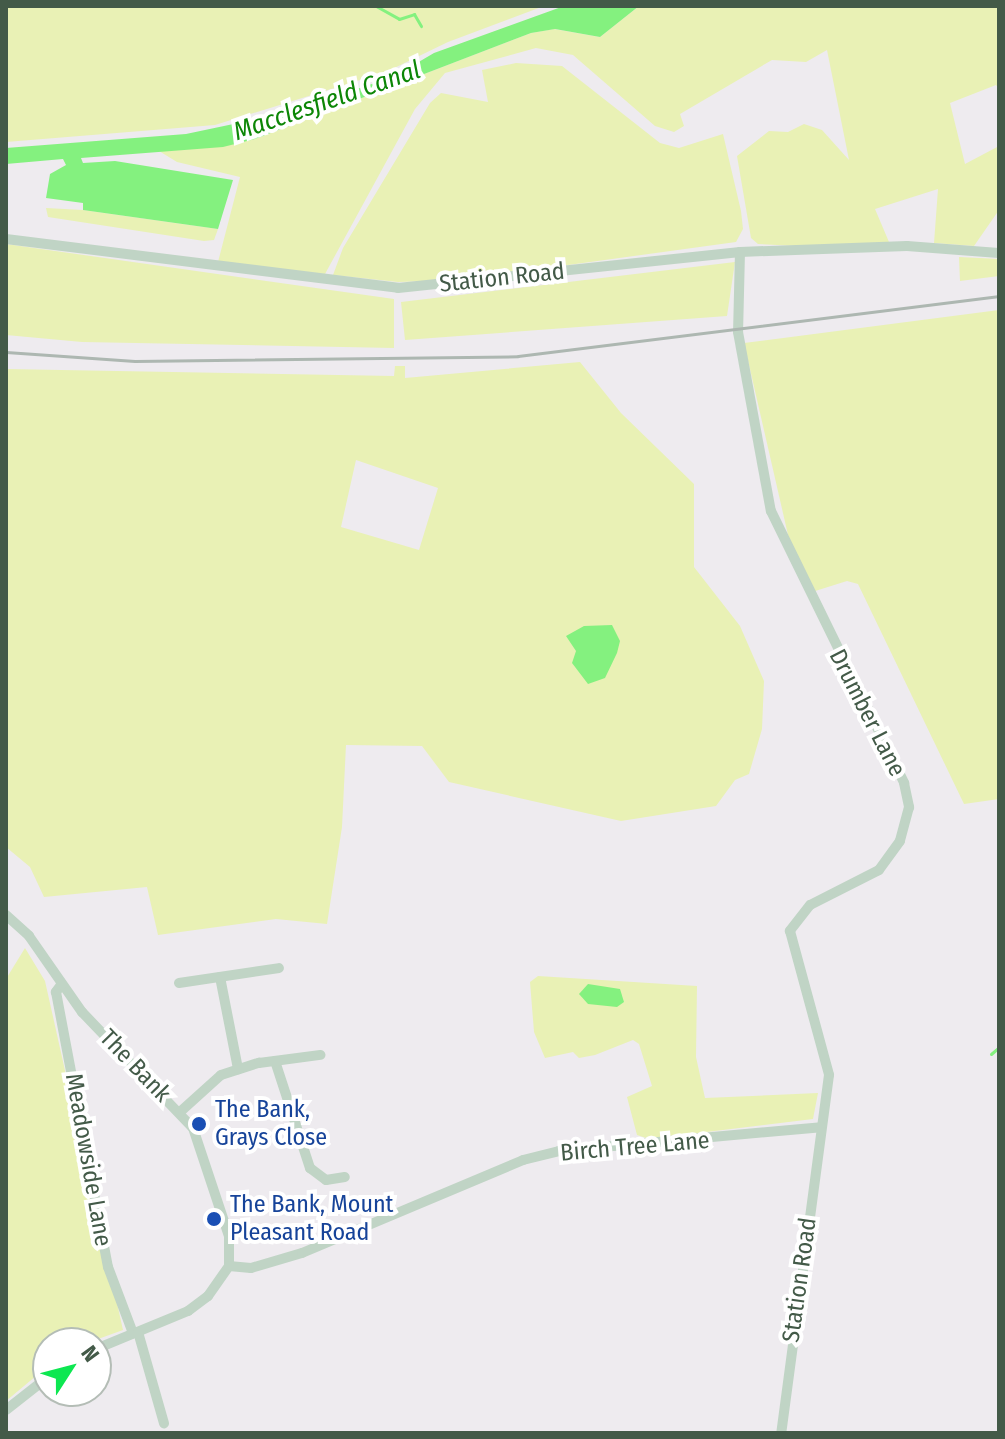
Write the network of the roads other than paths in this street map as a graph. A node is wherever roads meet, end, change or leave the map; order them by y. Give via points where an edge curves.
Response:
1 (6, 239) edge
2 (740, 252) junction
3 (999, 253) edge
4 (6, 915) edge
5 (279, 968) dead end
6 (220, 977) junction
7 (179, 983) dead end
8 (61, 985) junction
9 (320, 1055) dead end
10 (275, 1061) junction
11 (238, 1069) junction
12 (180, 1112) junction
13 (821, 1127) junction
14 (345, 1177) dead end
15 (229, 1266) junction
16 (136, 1332) junction
17 (112, 1342) edge
18 (32, 1390) edge
19 (6, 1410) edge
20 (164, 1423) dead end
21 (781, 1433) edge

1 - 2 street, Station Road via 398,288
2 - 3 street, Station Road via 907,246
2 - 13 street, Drumber Lane via 738,332 771,511 899,773 909,807 900,841 879,870 810,905 790,931 827,1061
4 - 8 street, The Bank via 29,936
5 - 6 street
6 - 7 street
6 - 11 street
8 - 12 street, The Bank
8 - 16 street, Meadowside Lane via 56,992 108,1267
9 - 10 street
10 - 11 street
10 - 14 street via 310,1168 326,1180
11 - 12 street via 211,1082
12 - 15 street, The Bank via 207,1158 229,1236
13 - 15 street, Birch Tree Lane via 559,1151 523,1160 302,1253 251,1268
13 - 21 street, Station Road
15 - 16 street via 199,1303
16 - 17 street
16 - 20 street, Meadowside Lane
18 - 19 street

